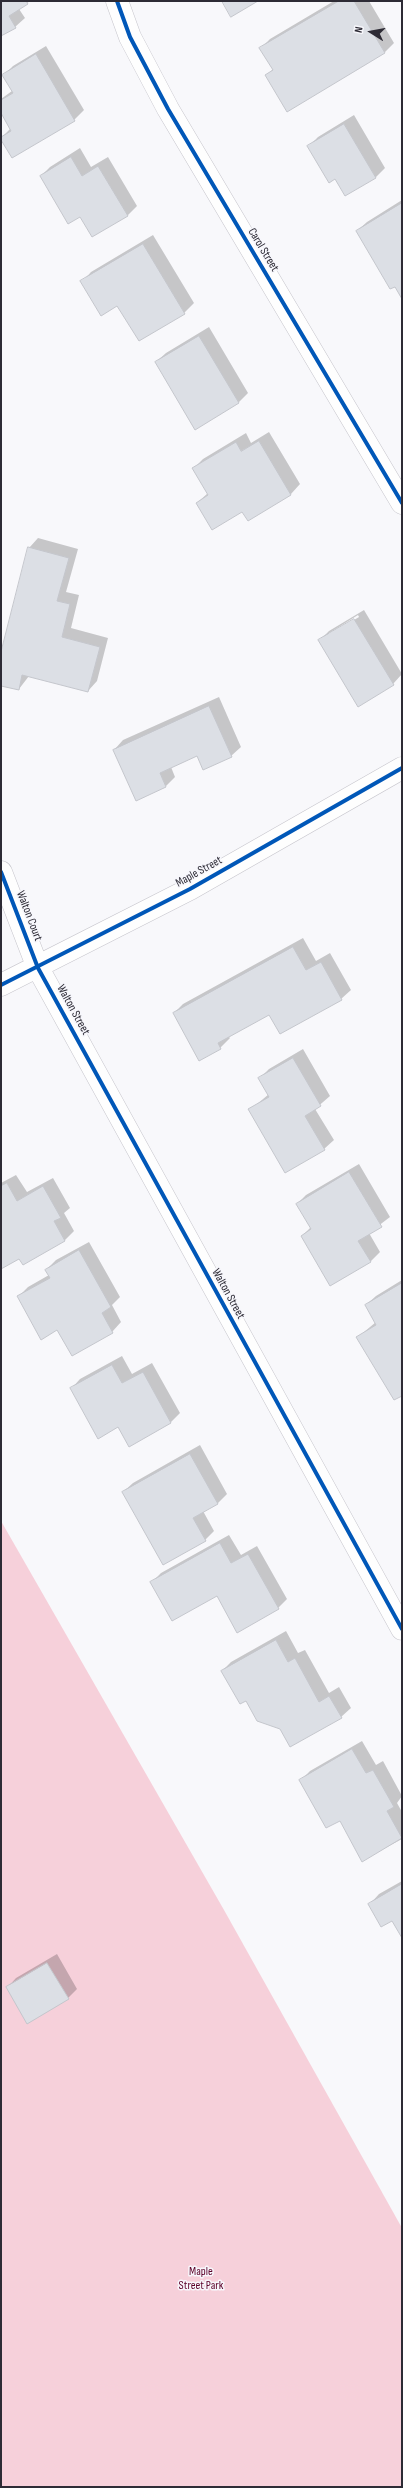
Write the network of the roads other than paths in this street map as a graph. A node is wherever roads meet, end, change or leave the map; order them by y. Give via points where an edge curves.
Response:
1 (116, 1) edge
2 (402, 504) edge
3 (402, 768) edge
4 (1, 872) edge
5 (38, 968) junction
6 (1, 984) edge
7 (402, 1629) edge

1 - 2 street, Carol Street via 130,37 168,109
3 - 5 street, Maple Street via 190,889
4 - 5 street, Walton Court
5 - 6 street, Maple Street
5 - 7 street, Walton Street

